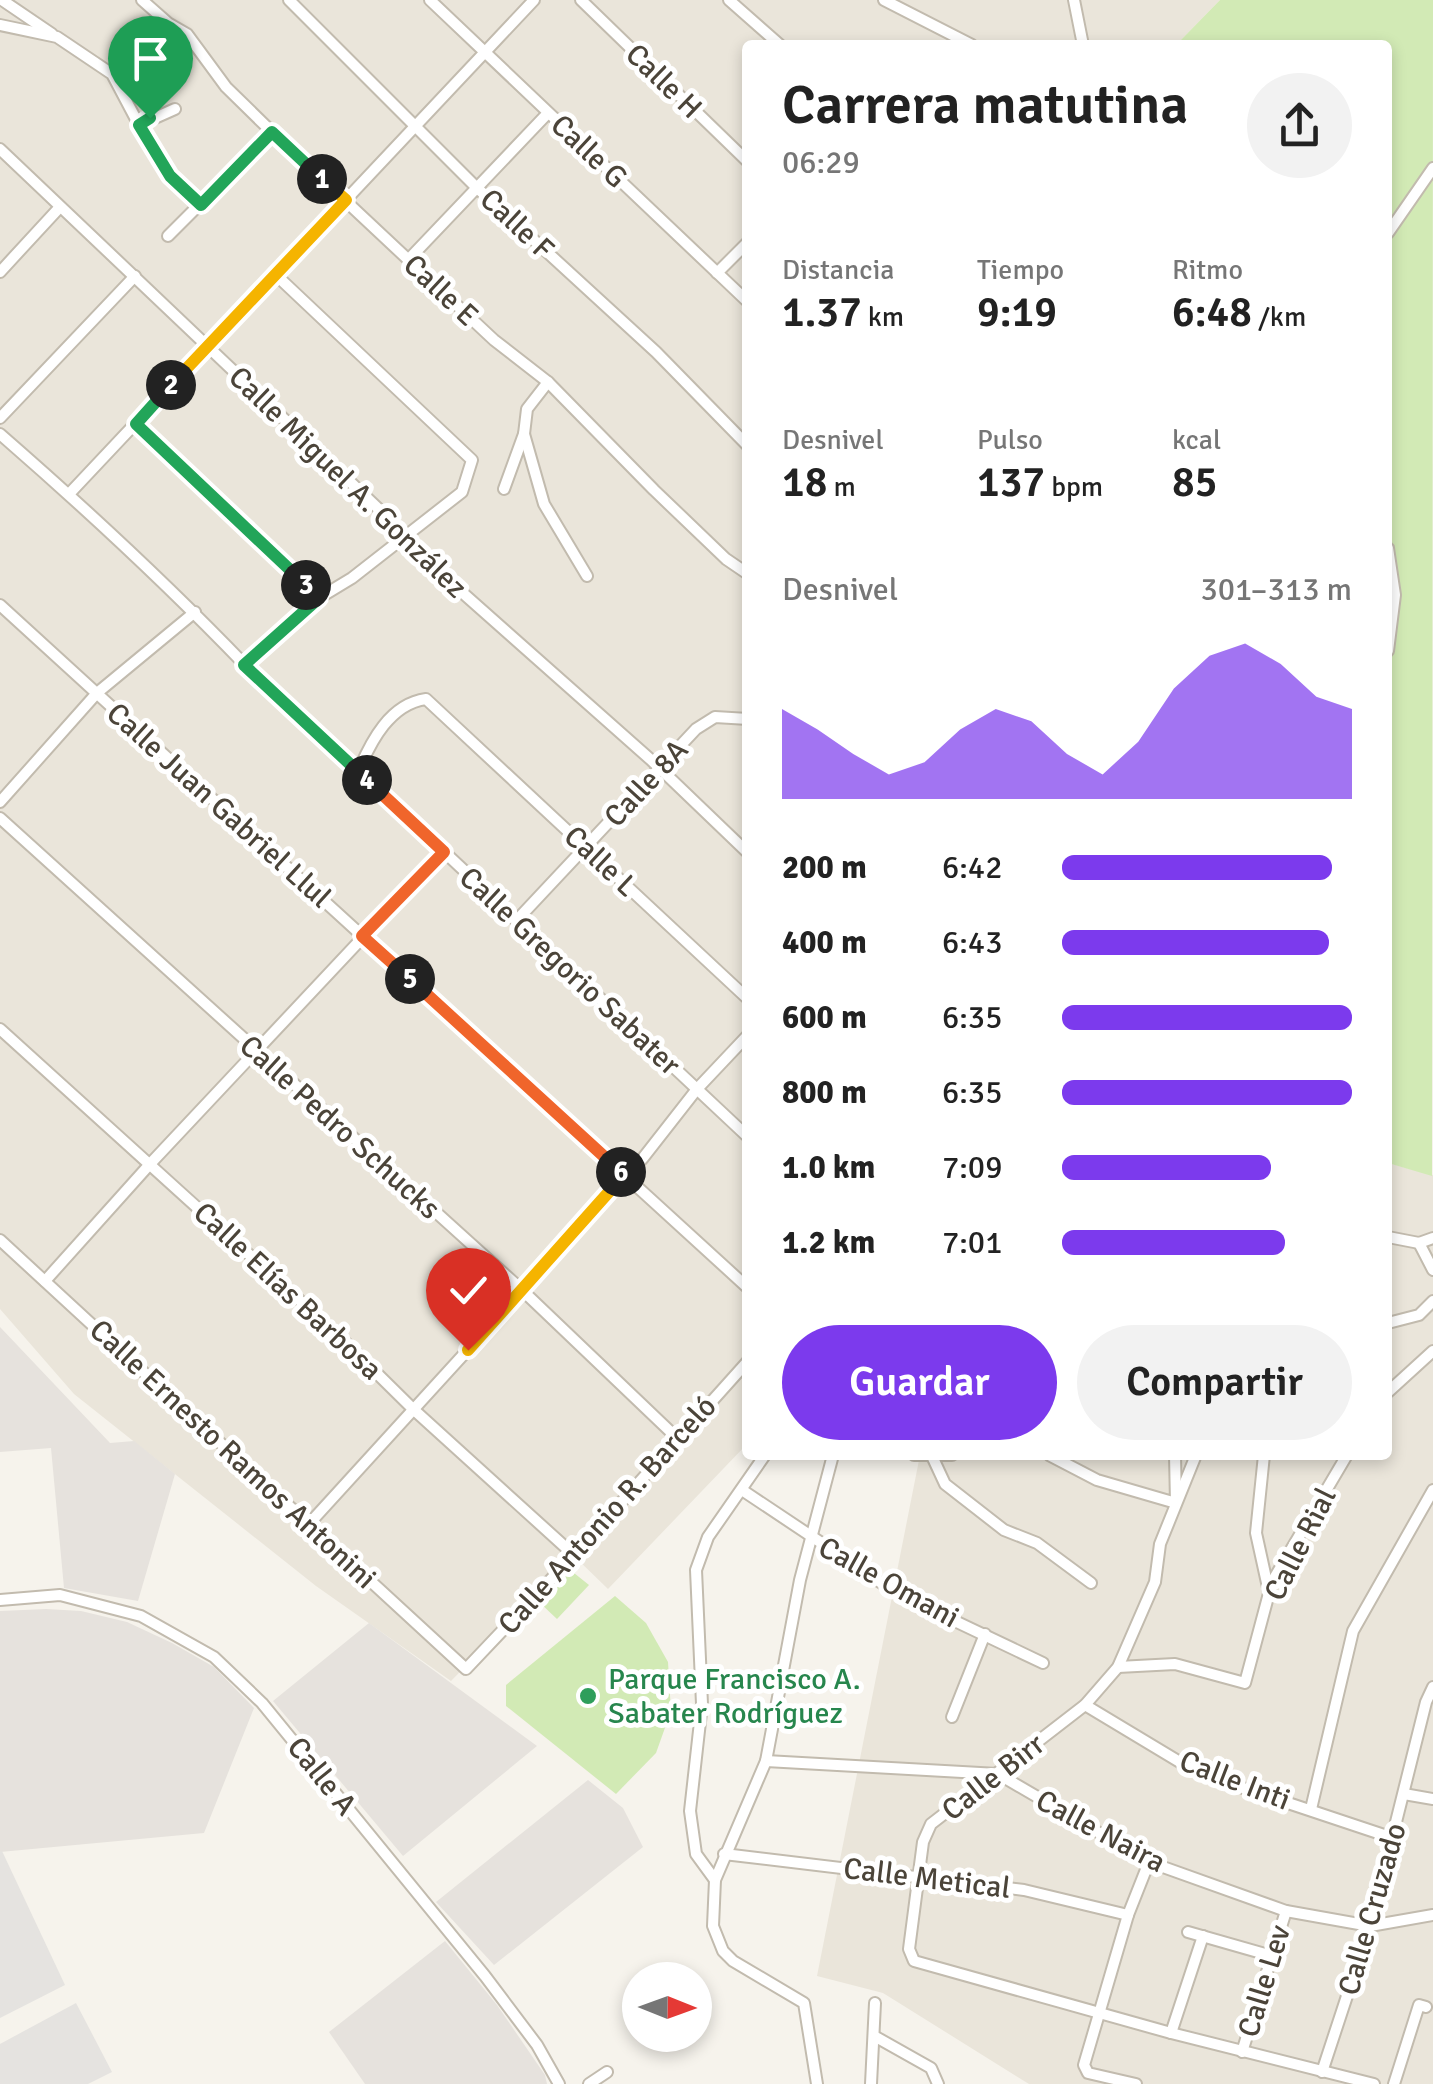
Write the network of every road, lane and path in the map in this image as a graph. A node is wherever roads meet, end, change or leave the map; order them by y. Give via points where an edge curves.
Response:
1 (2, 0) edge
2 (142, 0) edge
3 (289, 0) edge
4 (534, 0) edge
5 (581, 0) edge
6 (729, 0) edge
7 (884, 0) edge
8 (1074, 0) edge
9 (434, 1) edge
10 (0, 24) edge
11 (57, 37) junction
12 (774, 40) edge
13 (962, 40) edge
14 (1082, 40) edge
15 (484, 55) junction
16 (176, 109) dead end
17 (548, 113) junction
18 (415, 124) junction
19 (139, 125) junction
20 (272, 132) junction
21 (0, 149) edge
22 (742, 156) edge
23 (1433, 168) edge
24 (476, 186) junction
25 (346, 200) junction
26 (201, 205) junction
27 (60, 207) junction
28 (1392, 227) edge
29 (168, 236) dead end
30 (742, 248) edge
31 (408, 259) junction
32 (0, 272) edge
33 (717, 273) junction
34 (276, 275) junction
35 (135, 276) junction
36 (742, 296) edge
37 (206, 346) junction
38 (548, 382) junction
39 (0, 418) edge
40 (136, 424) junction
41 (0, 434) edge
42 (524, 434) junction
43 (742, 440) edge
44 (504, 488) dead end
45 (69, 494) junction
46 (406, 534) junction
47 (742, 570) edge
48 (1392, 575) edge
49 (587, 576) dead end
50 (319, 598) junction
51 (0, 605) edge
52 (194, 612) junction
53 (1392, 619) edge
54 (244, 665) junction
55 (97, 693) junction
56 (742, 719) edge
57 (658, 767) junction
58 (358, 772) junction
59 (0, 802) edge
60 (0, 818) edge
61 (587, 847) junction
62 (742, 847) edge
63 (444, 852) junction
64 (516, 920) junction
65 (362, 936) junction
66 (742, 993) edge
67 (0, 1029) edge
68 (742, 1040) edge
69 (256, 1052) junction
70 (697, 1089) junction
71 (742, 1131) edge
72 (150, 1164) junction
73 (624, 1175) junction
74 (1392, 1237) edge
75 (1433, 1238) edge
76 (0, 1240) edge
77 (1419, 1243) junction
78 (1433, 1270) edge
79 (45, 1280) junction
80 (742, 1283) edge
81 (522, 1290) junction
82 (1433, 1301) edge
83 (1392, 1322) edge
84 (1433, 1350) edge
85 (742, 1368) edge
86 (1392, 1388) edge
87 (413, 1409) junction
88 (677, 1438) junction
89 (762, 1460) edge
90 (833, 1460) edge
91 (934, 1460) edge
92 (1059, 1460) edge
93 (1176, 1460) edge
94 (1194, 1460) edge
95 (1263, 1460) edge
96 (1344, 1460) edge
97 (742, 1490) junction
98 (1433, 1490) edge
99 (1176, 1503) junction
100 (308, 1525) junction
101 (812, 1540) junction
102 (574, 1555) junction
103 (1091, 1583) dead end
104 (1269, 1594) junction
105 (0, 1600) edge
106 (985, 1634) junction
107 (1042, 1663) dead end
108 (1118, 1668) junction
109 (466, 1669) joint
110 (1433, 1686) edge
111 (1085, 1705) junction
112 (952, 1717) dead end
113 (766, 1761) junction
114 (998, 1774) junction
115 (1404, 1794) junction
116 (1433, 1799) edge
117 (1311, 1809) junction
118 (1393, 1838) junction
119 (724, 1854) junction
120 (1149, 1862) junction
121 (919, 1876) junction
122 (715, 1880) junction
123 (1286, 1911) junction
124 (1128, 1915) junction
125 (1433, 1915) edge
126 (1370, 1926) junction
127 (1188, 1932) dead end
128 (1203, 1936) junction
129 (1272, 1956) junction
130 (876, 2002) dead end
131 (1426, 2007) dead end
132 (1097, 2013) junction
133 (1170, 2033) junction
134 (874, 2036) junction
135 (1242, 2052) junction
136 (1320, 2071) junction
137 (607, 2072) dead end
138 (559, 2084) edge
139 (588, 2084) edge
140 (818, 2084) edge
141 (871, 2084) edge
142 (938, 2084) edge
143 (1136, 2084) edge
144 (1313, 2084) edge
145 (1374, 2084) edge
146 (1394, 2084) edge

1 - 11 street
2 - 20 street, Calle E via 187,34 226,87
3 - 18 street, Calle F
4 - 15 street
5 - 22 street, Calle H
6 - 12 street
7 - 13 street
8 - 14 street
9 - 15 street, Calle G
10 - 11 street
11 - 19 street via 112,74
15 - 17 street, Calle G
15 - 18 street
16 - 19 street
17 - 24 street
17 - 33 street, Calle G
18 - 24 street, Calle F
18 - 25 street
19 - 26 street via 170,176
20 - 25 street, Calle E
20 - 26 street
21 - 27 street, Calle Miguel A. González
23 - 28 street
24 - 31 street
24 - 43 street, Calle F
25 - 31 street, Calle E
25 - 34 street
26 - 29 street
27 - 32 street
27 - 35 street, Calle Miguel A. González
30 - 33 street
31 - 38 street, Calle E
33 - 36 street, Calle G
34 - 37 street
34 - 46 street via 472,460 462,492
35 - 37 street, Calle Miguel A. González
35 - 39 street
37 - 40 street
37 - 46 street, Calle Miguel A. González
38 - 42 street via 526,409
38 - 47 street, Calle E
40 - 45 street
40 - 50 street
41 - 45 street, Calle Gregorio Sabater
42 - 44 street
42 - 49 street via 544,504
45 - 52 street, Calle Gregorio Sabater
46 - 50 street
46 - 57 street, Calle Miguel A. González via 447,579
48 - 53 street
50 - 54 street
51 - 55 street, Calle Juan Gabriel Llul
52 - 54 street, Calle Gregorio Sabater
52 - 55 street
54 - 58 street, Calle Gregorio Sabater
55 - 59 street
55 - 65 street, Calle Juan Gabriel Llul
56 - 57 street, Calle 8A via 715,717
57 - 61 street, Calle 8A
57 - 62 street, Calle Miguel A. González
58 - 61 street, Calle L via 373,737 410,701 426,699
58 - 63 street, Calle Gregorio Sabater
60 - 69 street, Calle Pedro Schucks
61 - 64 street, Calle 8A
61 - 66 street, Calle L
63 - 64 street, Calle Gregorio Sabater
63 - 65 street
64 - 70 street, Calle Gregorio Sabater
65 - 69 street
65 - 73 street, Calle Juan Gabriel Llul
67 - 72 street, Calle Elías Barbosa
68 - 70 street
69 - 72 street
69 - 81 street, Calle Pedro Schucks
70 - 71 street, Calle Gregorio Sabater
70 - 73 street
72 - 79 street
72 - 87 street, Calle Elías Barbosa
73 - 80 street, Calle Juan Gabriel Llul
73 - 81 street
74 - 77 street
75 - 77 street
76 - 79 street, Calle Ernesto Ramos Antonini
77 - 78 street
79 - 100 street, Calle Ernesto Ramos Antonini
81 - 87 street
81 - 88 street, Calle Pedro Schucks
82 - 83 street via 1419,1314
84 - 86 street
85 - 88 street, Calle Antonio R. Barceló
87 - 100 street
87 - 102 street, Calle Elías Barbosa
88 - 102 street, Calle Antonio R. Barceló
89 - 97 street
90 - 101 street
91 - 103 street via 945,1484
92 - 99 street via 1097,1480
93 - 99 street
94 - 99 street, Calle Birr
95 - 104 street via 1256,1533
96 - 104 street, Calle Rial
97 - 101 street, Calle Omani
97 - 122 street via 708,1537 696,1570 702,1704 690,1810 696,1854
98 - 117 street via 1353,1632
99 - 108 street, Calle Birr via 1154,1582
100 - 109 street, Calle Ernesto Ramos Antonini
101 - 106 street, Calle Omani via 898,1594
101 - 113 street
102 - 109 street, Calle Antonio R. Barceló
104 - 108 street, Calle Rial via 1245,1683 1175,1664
105 - 138 street, Calle A via 60,1595 141,1616 214,1657 262,1703 485,1976
106 - 107 street, Calle Omani
106 - 112 street
108 - 111 street, Calle Birr
110 - 115 street, Calle Cruzado
111 - 114 street, Calle Birr
111 - 117 street, Calle Inti via 1198,1773
113 - 114 street, Calle Naira
113 - 119 street
114 - 120 street, Calle Naira
114 - 121 street, Calle Birr via 931,1824
115 - 116 street
115 - 118 street, Calle Cruzado
117 - 118 street, Calle Inti
118 - 126 street, Calle Cruzado
119 - 121 street, Calle Metical
119 - 122 street
120 - 123 street, Calle Naira
120 - 124 street
121 - 124 street, Calle Metical via 1024,1890
121 - 132 street, Calle Birr via 914,1961
122 - 140 street via 712,1926 723,1950 804,2003
123 - 126 street, Calle Naira
123 - 129 street, Calle Lev
124 - 132 street
125 - 126 street, Calle Naira
126 - 136 street, Calle Cruzado
127 - 128 street
128 - 129 street
128 - 133 street
129 - 135 street, Calle Lev
130 - 134 street
131 - 146 street via 1419,2005
132 - 133 street, Calle Birr
132 - 143 street via 1084,2065 1088,2073
133 - 135 street, Calle Birr
134 - 141 street
134 - 142 street via 932,2068
135 - 136 street, Calle Birr
136 - 144 street, Calle Cruzado
136 - 145 street, Calle Birr
137 - 139 street

